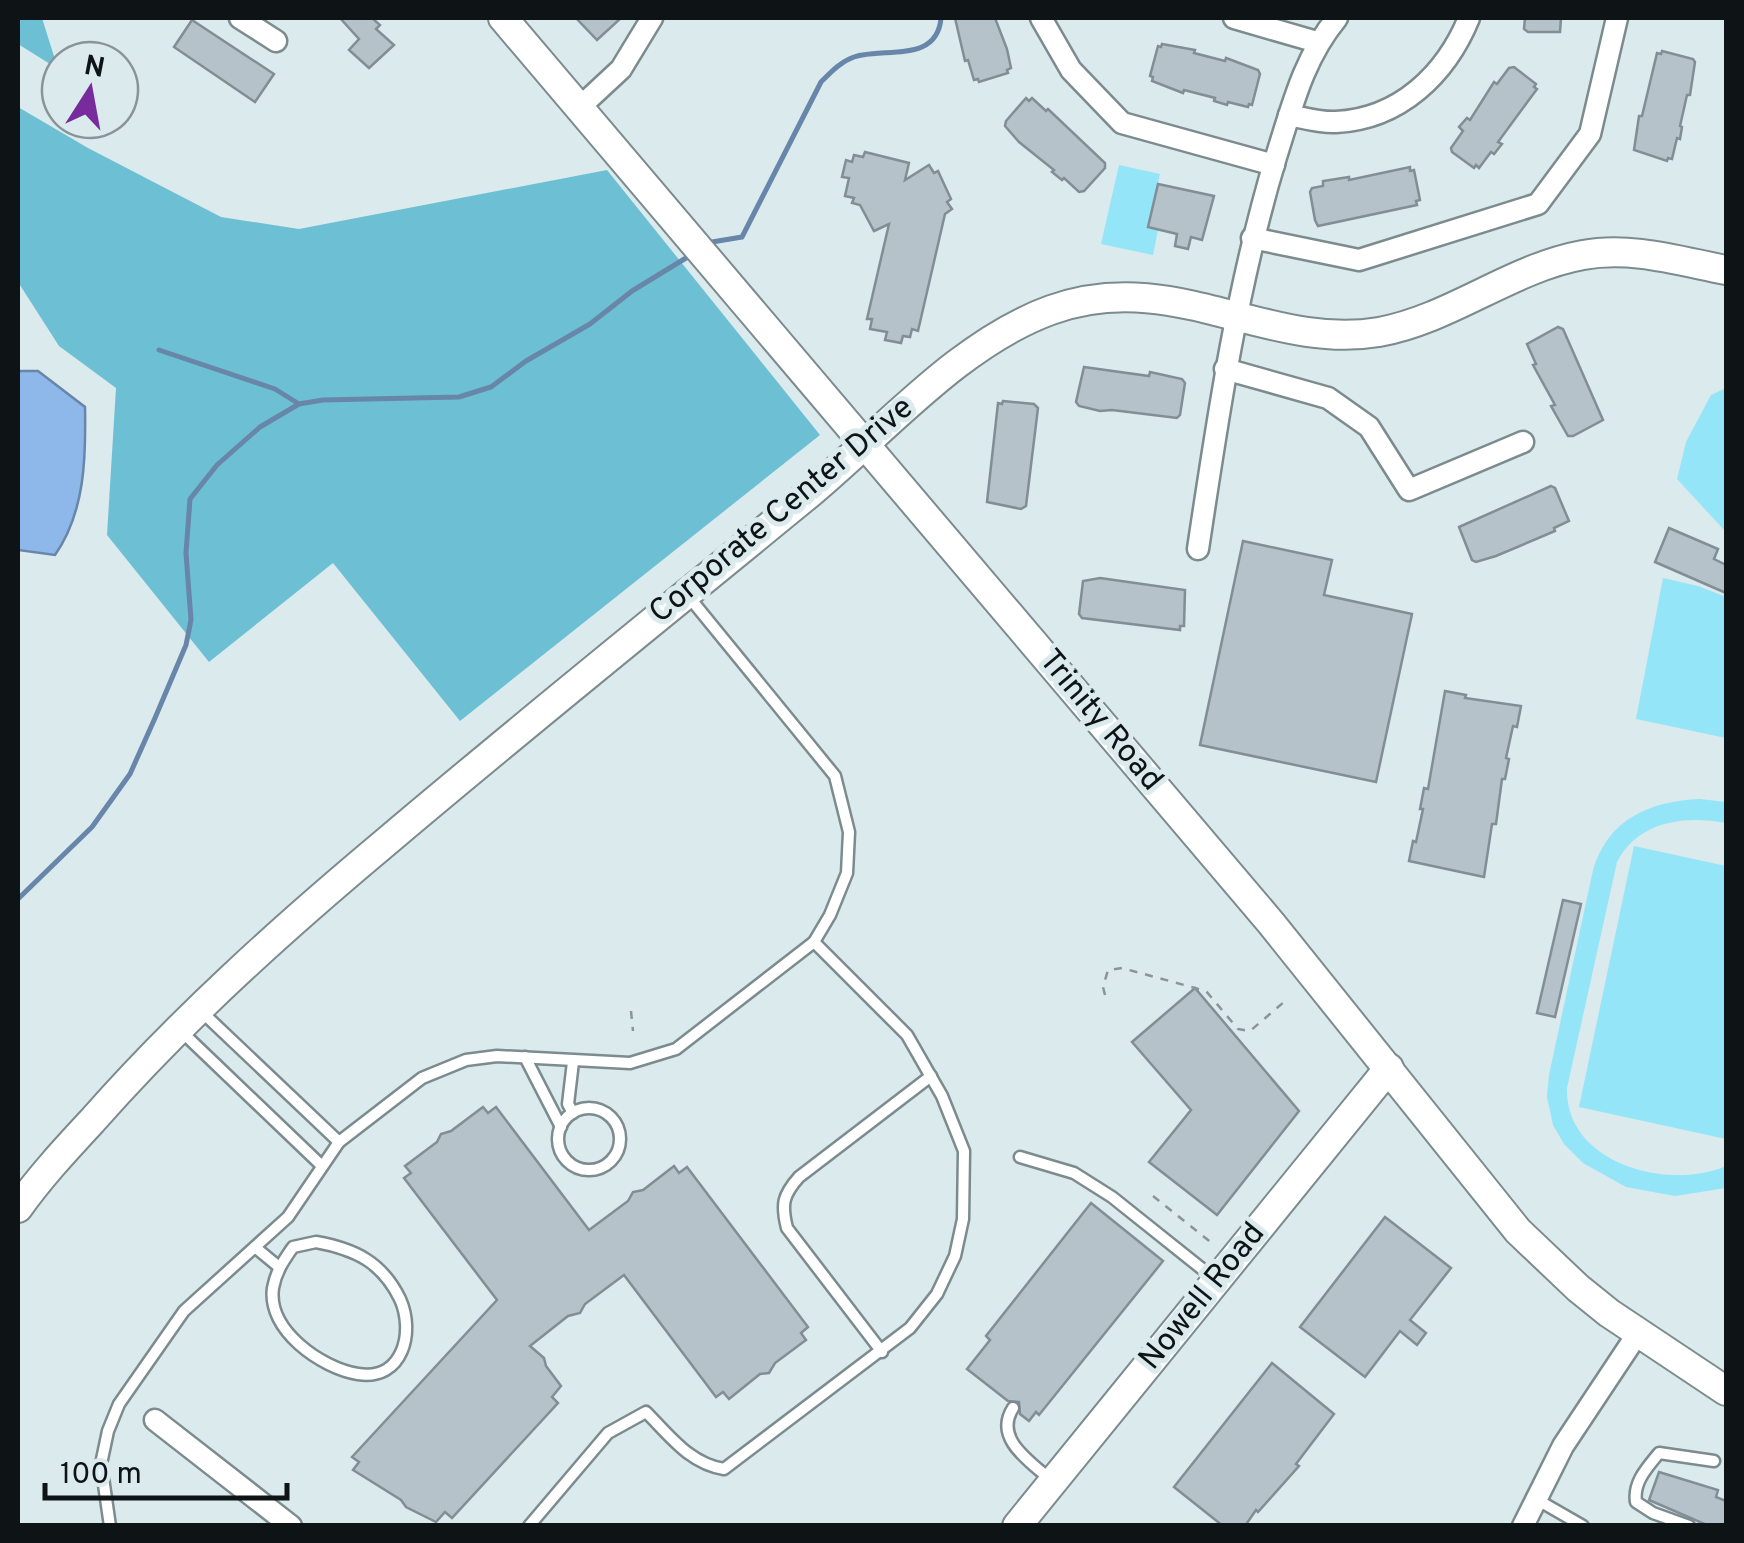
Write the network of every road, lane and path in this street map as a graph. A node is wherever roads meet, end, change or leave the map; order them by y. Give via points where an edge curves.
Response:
1 (240, 18) edge
2 (502, 18) edge
3 (652, 18) edge
4 (1041, 18) edge
5 (1234, 18) edge
6 (1336, 18) edge
7 (1470, 18) edge
8 (1617, 18) edge
9 (276, 42) dead end
10 (1317, 42) junction
11 (580, 108) junction
12 (1289, 115) junction
13 (1274, 165) junction
14 (1252, 238) junction
15 (1726, 270) edge
16 (1236, 314) junction
17 (1224, 369) junction
18 (1523, 442) dead end
19 (867, 446) junction
20 (1198, 549) dead end
21 (685, 593) junction
22 (814, 942) junction
23 (1104, 995) dead end
24 (1284, 1002) dead end
25 (630, 1011) dead end
26 (188, 1018) junction
27 (633, 1031) dead end
28 (525, 1057) junction
29 (572, 1062) junction
30 (1389, 1068) junction
31 (931, 1076) junction
32 (573, 1113) junction
33 (561, 1127) junction
34 (339, 1142) junction
35 (1020, 1157) dead end
36 (320, 1165) junction
37 (22, 1193) edge
38 (1153, 1196) dead end
39 (276, 1228) junction
40 (1213, 1244) dead end
41 (294, 1247) junction
42 (256, 1248) junction
43 (278, 1267) junction
44 (1217, 1280) junction
45 (1638, 1333) junction
46 (882, 1352) junction
47 (1726, 1391) edge
48 (1013, 1408) dead end
49 (156, 1420) dead end
50 (1714, 1461) dead end
51 (1052, 1482) junction
52 (1536, 1499) junction
53 (110, 1526) edge
54 (292, 1526) edge
55 (529, 1526) edge
56 (1017, 1526) edge
57 (1523, 1526) edge
58 (1584, 1526) edge
59 (1689, 1526) edge

1 - 9 street
2 - 11 street, Trinity Road
3 - 11 street via 620,69
4 - 13 street via 1071,70 1122,123
5 - 10 street
6 - 10 street
7 - 12 street via 1458,46 1420,92 1374,116 1333,123
8 - 14 street via 1590,134 1538,204 1359,260
10 - 12 street
11 - 19 street, Trinity Road
12 - 13 street
13 - 14 street
14 - 16 street
15 - 16 street, Corporate Center Drive via 1628,252 1582,255 1424,321 1351,336
16 - 17 street
16 - 19 street, Corporate Center Drive via 1136,296 1056,308 971,354
17 - 18 street via 1328,398 1369,427 1409,490
17 - 20 street
19 - 21 street, Corporate Center Drive
19 - 30 street, Trinity Road
21 - 22 lane via 835,776 850,832 847,873
21 - 26 street, Corporate Center Drive via 304,912
22 - 29 lane via 676,1049 630,1063
22 - 31 lane via 906,1035
23 - 24 path via 1108,970 1122,968 1206,992 1238,1029 1250,1031
25 - 27 path
26 - 34 lane
26 - 36 lane
26 - 37 street, Corporate Center Drive
28 - 29 lane
28 - 33 lane
28 - 34 lane via 466,1060 422,1078
29 - 32 lane
30 - 44 street, Nowell Road
30 - 45 street, Trinity Road via 1531,1246
31 - 46 lane via 964,1152 963,1219 937,1294
31 - 46 lane via 799,1176 782,1208 787,1228
32 - 33 lane
32 - 33 lane via 595,1108 610,1115 620,1145 612,1160 599,1169 568,1163 559,1149
34 - 36 lane
35 - 44 lane via 1074,1172
36 - 39 lane
38 - 40 path
39 - 41 lane
39 - 42 lane
41 - 43 lane
41 - 43 lane via 316,1242 376,1263 408,1316 399,1358 361,1375 303,1348 282,1324 272,1292
42 - 43 lane
42 - 53 lane via 184,1310 119,1404 101,1464
44 - 51 street, Nowell Road
45 - 47 street, Trinity Road
45 - 52 street
46 - 55 lane via 724,1469 686,1453 646,1412 608,1433
48 - 51 lane via 1006,1431 1016,1450
49 - 54 street
50 - 59 lane via 1659,1452 1635,1491 1636,1502
51 - 56 street, Nowell Road
52 - 57 street
52 - 58 lane

